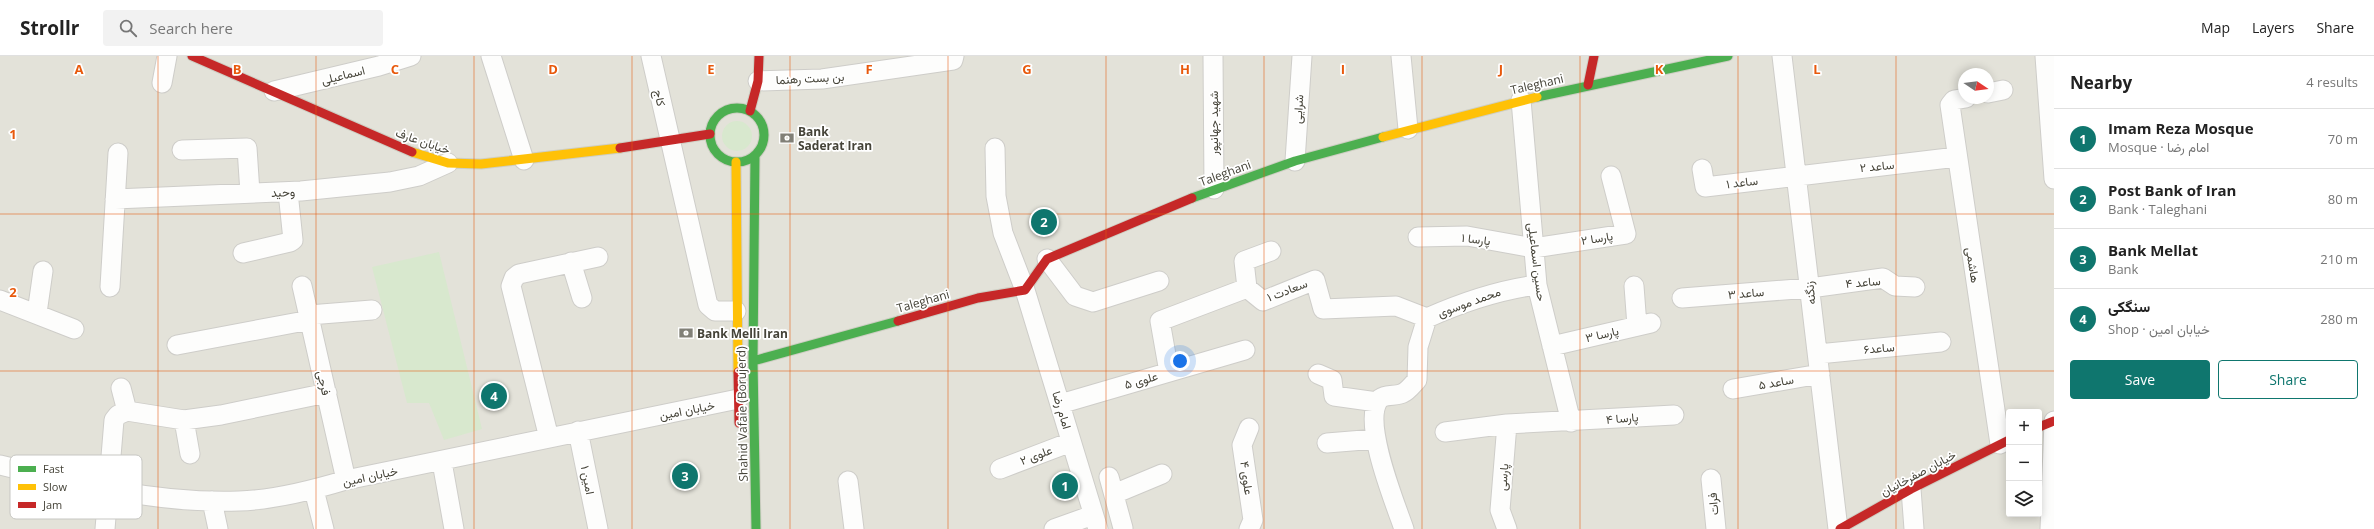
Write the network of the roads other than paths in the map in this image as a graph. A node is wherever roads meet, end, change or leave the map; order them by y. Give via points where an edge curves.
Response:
1 (167, 56) edge
2 (192, 56) edge
3 (411, 56) edge
4 (491, 56) edge
5 (651, 56) edge
6 (759, 56) edge
7 (954, 56) edge
8 (1213, 56) edge
9 (1302, 56) edge
10 (1401, 56) edge
11 (1594, 56) edge
12 (1728, 56) edge
13 (1782, 56) edge
14 (2045, 56) edge
15 (758, 81) junction
16 (162, 83) dead end
17 (1588, 85) junction
18 (274, 91) junction
19 (1958, 99) edge
20 (1521, 100) junction
21 (750, 111) junction
22 (1408, 129) junction
23 (710, 134) junction
24 (669, 141) junction
25 (995, 148) dead end
26 (182, 150) dead end
27 (118, 153) dead end
28 (755, 156) junction
29 (1957, 156) junction
30 (524, 160) junction
31 (1294, 161) junction
32 (736, 162) junction
33 (448, 163) junction
34 (1702, 169) dead end
35 (1796, 175) junction
36 (1611, 176) dead end
37 (2054, 179) edge
38 (1214, 189) junction
39 (288, 192) junction
40 (250, 193) junction
41 (115, 200) junction
42 (1418, 237) dead end
43 (1534, 248) junction
44 (1271, 252) dead end
45 (243, 253) dead end
46 (598, 257) dead end
47 (1047, 259) junction
48 (571, 262) junction
49 (43, 271) dead end
50 (1158, 281) dead end
51 (1537, 285) junction
52 (302, 286) dead end
53 (1634, 286) dead end
54 (110, 287) dead end
55 (1915, 287) dead end
56 (1247, 288) junction
57 (1810, 288) junction
58 (1025, 290) junction
59 (582, 298) dead end
60 (1682, 298) dead end
61 (0, 300) edge
62 (372, 310) dead end
63 (736, 312) junction
64 (37, 314) junction
65 (309, 317) junction
66 (1427, 318) junction
67 (74, 329) dead end
68 (1941, 342) dead end
69 (177, 345) dead end
70 (1552, 346) junction
71 (1245, 350) dead end
72 (1818, 354) junction
73 (753, 361) junction
74 (1169, 372) junction
75 (1318, 374) dead end
76 (1820, 374) junction
77 (121, 388) dead end
78 (1733, 389) dead end
79 (326, 393) junction
80 (738, 399) junction
81 (1377, 402) junction
82 (1060, 404) junction
83 (127, 411) junction
84 (1674, 415) dead end
85 (184, 420) junction
86 (2054, 421) edge
87 (1571, 422) junction
88 (1507, 424) junction
89 (2042, 426) edge
90 (1249, 428) dead end
91 (739, 430) dead end
92 (578, 431) junction
93 (1445, 432) dead end
94 (549, 438) junction
95 (1376, 439) junction
96 (1071, 442) junction
97 (2005, 442) edge
98 (1327, 443) dead end
99 (2053, 449) edge
100 (190, 454) dead end
101 (110, 455) edge
102 (442, 462) junction
103 (0, 465) edge
104 (10, 467) edge
105 (1000, 469) dead end
106 (1162, 474) dead end
107 (1711, 479) dead end
108 (346, 480) junction
109 (848, 481) dead end
110 (1911, 489) junction
111 (314, 490) junction
112 (142, 493) edge
113 (212, 501) junction
114 (106, 519) edge
115 (1096, 522) edge
116 (105, 529) edge
117 (218, 529) edge
118 (324, 529) edge
119 (454, 529) edge
120 (598, 529) edge
121 (756, 529) edge
122 (854, 529) edge
123 (1054, 529) edge
124 (1122, 529) edge
125 (1249, 529) edge
126 (1404, 529) edge
127 (1507, 529) edge
128 (1716, 529) edge
129 (1839, 529) edge
130 (1914, 529) edge
131 (2050, 529) edge

1 - 16 street
2 - 18 main road, خیابان عارف
3 - 18 street, اسماعیلی via 365,70
4 - 30 street
5 - 24 street, کاج
6 - 15 main road
7 - 15 street, بن بست رهنما via 953,60 882,72 822,79
8 - 38 street, شهید جهانپور
9 - 31 street, شرایی
10 - 22 street
11 - 17 main road
12 - 17 main road, Taleghani
13 - 35 street, زنگنه
14 - 37 street
15 - 21 main road
17 - 20 main road, Taleghani
18 - 33 main road, خیابان عارف via 422,156
19 - 29 street, هاشمی via 1950,105
20 - 22 main road, Taleghani
20 - 43 street, حسین اسماعیلی
21 - 23 main road via 736,108 720,114 713,120
21 - 28 main road via 760,120 763,128 762,146
22 - 31 main road, Taleghani
23 - 24 main road, خیابان عارف
23 - 32 main road via 711,146 716,154 724,160
24 - 30 main road, خیابان عارف
24 - 63 street, کاج via 708,305 716,311
25 - 58 street, امام رضا via 996,196 1003,233
26 - 40 street via 248,148
27 - 41 street
28 - 32 main road
28 - 73 main road, Shahid Vafaie (Borujerd)
29 - 35 street, ساعد ۲
29 - 97 street, هاشمی
30 - 33 main road, خیابان عارف via 481,164
31 - 38 main road, Taleghani
32 - 63 main road, Shahid Vafaie (Borujerd)
33 - 39 street, وحید via 419,176 390,182
34 - 35 street, ساعد ۱ via 1705,187
35 - 57 street, زنگنه
36 - 43 street, پارسا ۲ via 1626,234
38 - 47 main road, Taleghani
39 - 40 street, وحید
39 - 45 street via 293,240
40 - 41 street, وحید
41 - 54 street
42 - 43 street, پارسا ۱ via 1466,236
43 - 51 street, حسین اسماعیلی
44 - 56 street via 1244,261
46 - 48 street
47 - 50 street via 1075,296 1092,302
47 - 58 main road
48 - 59 street
48 - 94 street via 519,274 511,286
49 - 64 street
51 - 66 street, محمد موسوی via 1505,289 1460,303
51 - 70 street, حسین اسماعیلی
52 - 65 street, فرجی
53 - 70 street, پارسا ۳ via 1644,324
55 - 57 street, ساعد ۴ via 1895,286 1883,278
56 - 66 street, سعادت ۱ via 1263,301 1315,280 1323,309 1396,306
56 - 74 street via 1160,321
57 - 60 street, ساعد ۳
57 - 72 street, زنگنه
58 - 73 main road, Taleghani via 978,298
58 - 82 street, امام رضا
61 - 64 street
62 - 65 street
63 - 80 main road, Shahid Vafaie (Borujerd)
64 - 67 street
65 - 69 street
65 - 79 street, فرجی
66 - 81 street, محمد موسوی via 1418,347 1417,380 1404,393 1382,398
68 - 72 street, ساعد۶
70 - 87 street, حسین اسماعیلی
71 - 74 street, علوی ۵
72 - 76 street, زنگنه
73 - 121 main road, Shahid Vafaie (Borujerd)
74 - 82 street, علوی ۵
75 - 81 street via 1332,380 1334,396
76 - 78 street, ساعد ۵
76 - 129 street, زنگنه
77 - 83 street
79 - 85 street
79 - 108 street, فرجی
80 - 91 main road, Shahid Vafaie (Borujerd)
80 - 92 street, خیابان امین
81 - 95 street
82 - 96 street, امام رضا
83 - 85 street
83 - 101 street via 114,420
84 - 87 street, پارسا ۴
85 - 100 street
86 - 89 main road
86 - 99 street
87 - 88 street, پارسا ۴
88 - 93 street, پارسا ۴
88 - 127 street, پارسی via 1500,510
90 - 125 street, علوی ۴ via 1242,446 1253,520
92 - 94 street, خیابان امین
92 - 120 street, امین ۱
94 - 102 street, خیابان امین
95 - 98 street
95 - 126 street
96 - 105 street, علوی ۲
96 - 115 street, امام رضا
97 - 110 main road, خیابان صفرخانیان
99 - 131 street
102 - 108 street, خیابان امین
102 - 119 street
103 - 104 street, خیابان امین
106 - 124 street via 1112,485
107 - 128 street, فرات
108 - 111 street, خیابان امین
109 - 122 street
110 - 129 main road, خیابان صفرخانیان
110 - 130 street
111 - 113 street, خیابان امین via 241,501
111 - 118 street
112 - 113 street, خیابان امین
113 - 117 street
114 - 116 street
115 - 123 street

